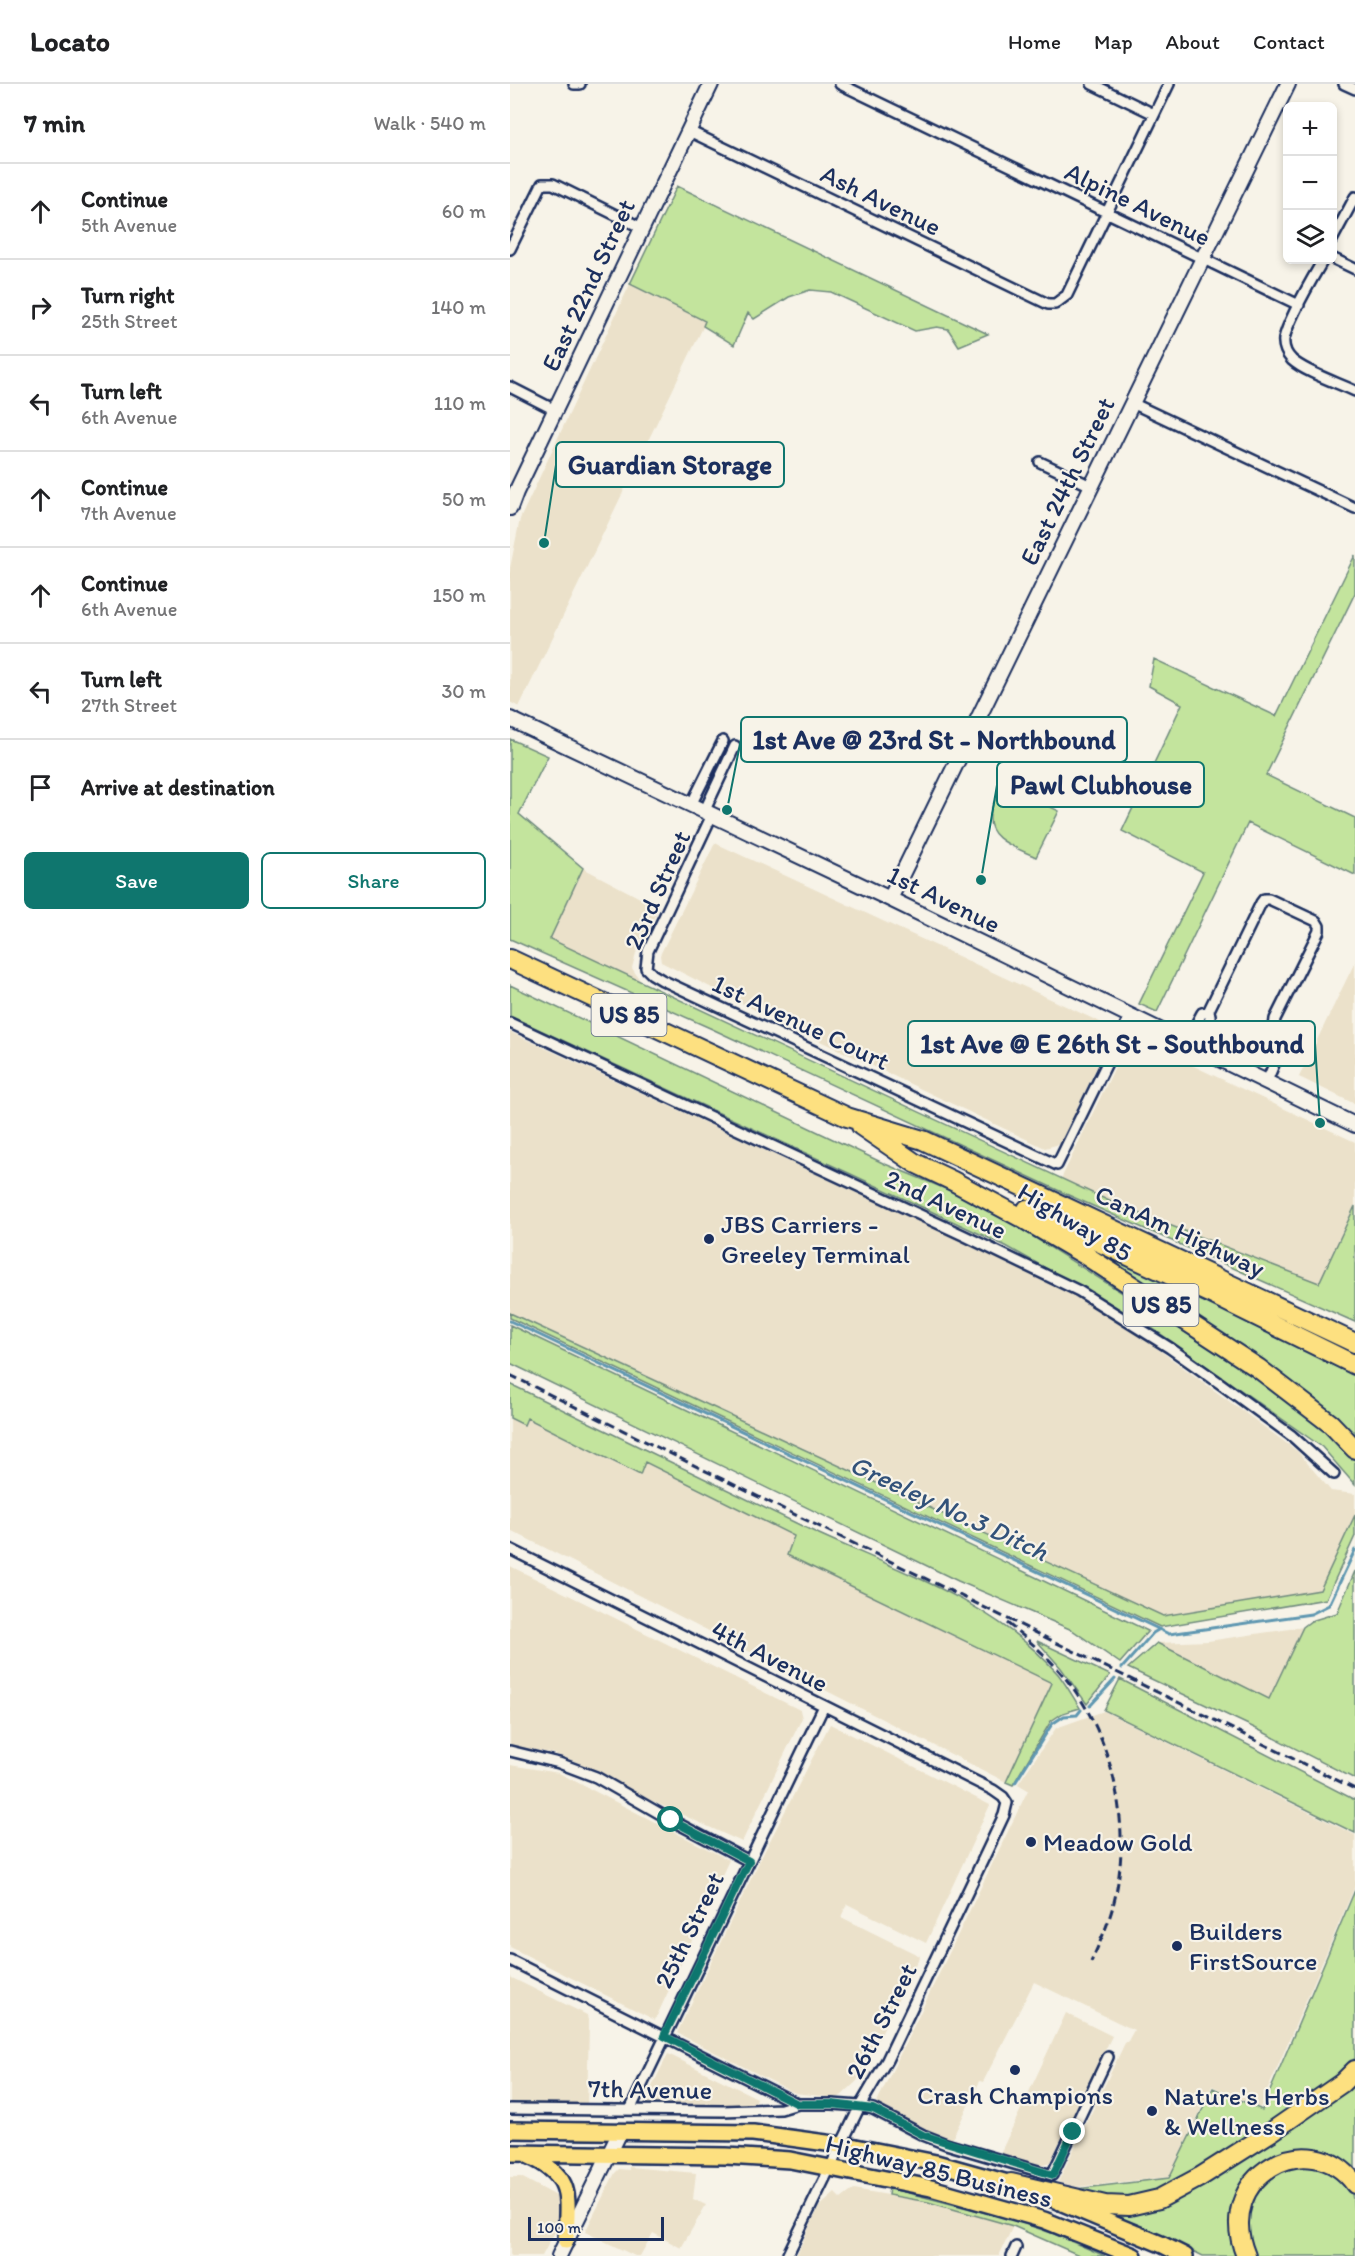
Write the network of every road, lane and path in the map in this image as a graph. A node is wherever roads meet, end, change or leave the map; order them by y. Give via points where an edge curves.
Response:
1 (574, 84) edge
2 (580, 84) edge
3 (711, 84) edge
4 (840, 84) edge
5 (1092, 84) edge
6 (1169, 84) edge
7 (1287, 84) edge
8 (1344, 84) edge
9 (1355, 89) edge
10 (1154, 114) junction
11 (689, 131) junction
12 (1355, 197) edge
13 (1107, 212) junction
14 (642, 228) junction
15 (1337, 231) edge
16 (510, 249) edge
17 (1202, 258) junction
18 (1337, 260) edge
19 (1321, 264) edge
20 (1355, 269) edge
21 (1299, 305) junction
22 (510, 387) edge
23 (1355, 391) edge
24 (1131, 403) junction
25 (555, 410) junction
26 (1040, 462) dead end
27 (1090, 486) junction
28 (510, 508) edge
29 (1355, 508) edge
30 (510, 719) edge
31 (723, 741) dead end
32 (735, 746) dead end
33 (691, 805) junction
34 (708, 813) junction
35 (890, 899) junction
36 (510, 959) edge
37 (657, 977) joint
38 (1130, 1016) junction
39 (510, 1023) edge
40 (1191, 1046) junction
41 (1267, 1081) junction
42 (847, 1117) junction
43 (1355, 1125) edge
44 (953, 1181) junction
45 (1065, 1206) joint
46 (1273, 1302) junction
47 (1355, 1328) edge
48 (1355, 1342) edge
49 (1355, 1365) edge
50 (1355, 1449) edge
51 (1334, 1474) dead end
52 (510, 1549) edge
53 (824, 1707) junction
54 (510, 1751) edge
55 (1007, 1803) joint
56 (749, 1861) junction
57 (510, 1960) edge
58 (664, 2036) junction
59 (1108, 2057) dead end
60 (1355, 2070) edge
61 (798, 2104) junction
62 (860, 2106) junction
63 (510, 2109) edge
64 (630, 2110) junction
65 (510, 2130) edge
66 (620, 2132) junction
67 (843, 2144) junction
68 (517, 2153) edge
69 (609, 2154) junction
70 (831, 2167) junction
71 (1011, 2183) junction
72 (1355, 2184) edge
73 (566, 2241) junction
74 (559, 2256) edge
75 (787, 2256) edge
76 (1134, 2256) edge
77 (1185, 2256) edge
78 (1246, 2256) edge

1 - 2 street
3 - 11 street, East 22nd Street
4 - 13 street, Alpine Avenue
5 - 10 street
6 - 10 street
7 - 17 street, East 24th Street
8 - 9 street
10 - 13 street
11 - 13 street, Ash Avenue via 1048,304 1067,295
11 - 14 street, East 22nd Street
12 - 15 street
13 - 17 street, Alpine Avenue
14 - 16 street via 546,183 540,186
14 - 25 street, East 22nd Street
17 - 21 street, Alpine Avenue
17 - 24 street, East 24th Street
18 - 20 street
19 - 21 street
21 - 23 street via 1288,328 1285,350 1301,365
22 - 25 street
24 - 27 street, East 24th Street
24 - 29 street
25 - 28 street, East 22nd Street
26 - 27 street
27 - 35 street, East 24th Street
30 - 33 street, 1st Avenue
31 - 33 street
32 - 34 street
33 - 34 street, 1st Avenue
34 - 35 street, 1st Avenue
34 - 37 street, 23rd Street via 648,951 646,968
35 - 38 street, 1st Avenue
36 - 42 highway, Highway 85 / US 85
37 - 38 street, 1st Avenue Court via 1057,1166
38 - 40 street, 1st Avenue
39 - 51 street, 2nd Avenue via 1079,1291 1213,1378 1292,1436
40 - 41 street, 1st Avenue
40 - 41 street via 1202,1013 1208,1012 1261,903 1269,899 1316,921 1319,931 1275,1019 1273,1036 1278,1049
41 - 43 street, 1st Avenue
42 - 44 highway, Highway 85 / US 85 via 915,1163
42 - 45 highway, Highway 85 / US 85 via 923,1140
44 - 49 highway via 984,1189
44 - 50 highway, Highway 85 / US 85 via 1085,1255 1258,1368 1331,1424
45 - 46 highway, CanAm Highway / US 85
46 - 47 highway via 1315,1312
46 - 48 highway, US 85
52 - 53 street, 4th Avenue
53 - 55 street, 4th Avenue via 993,1790
53 - 56 street, 25th Street
54 - 56 street via 596,1777
55 - 62 street, 26th Street via 887,2060
56 - 58 street, 25th Street
57 - 58 street
58 - 61 street
58 - 64 street, 25th Street
59 - 62 street, 7th Avenue via 1053,2175 938,2141
60 - 71 highway via 1271,2132 1159,2199 1129,2206 1105,2205
61 - 62 street, 7th Avenue
61 - 64 street, 7th Avenue via 766,2110
62 - 67 street, 26th Street
63 - 64 street, 7th Avenue
65 - 66 main road, Highway 85 Business
66 - 67 main road, Highway 85 Business via 753,2133
66 - 69 street
67 - 70 street, 26th Street
67 - 71 main road, Highway 85 Business
68 - 69 main road, Highway 85 Business
68 - 73 main road via 549,2165 557,2173 567,2202
69 - 70 main road, Highway 85 Business via 747,2157
69 - 73 street
70 - 75 street, 26th Street
70 - 76 main road, Highway 85 Business via 931,2188 1044,2220
71 - 77 main road, Highway 85 Business
72 - 78 highway via 1339,2168 1313,2159 1284,2161 1270,2167 1256,2179 1241,2204 1238,2227
73 - 74 street

